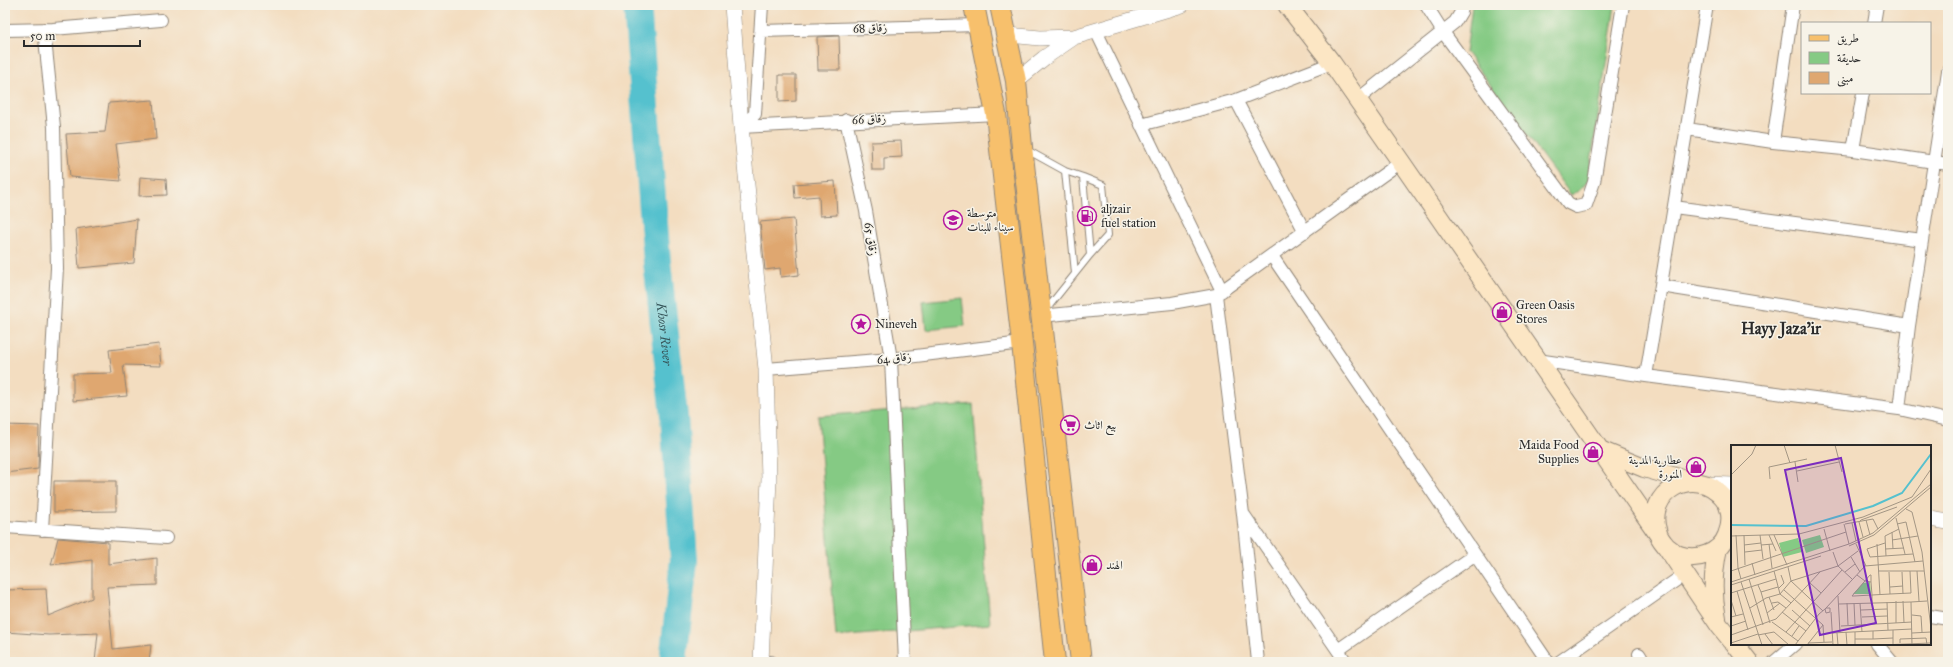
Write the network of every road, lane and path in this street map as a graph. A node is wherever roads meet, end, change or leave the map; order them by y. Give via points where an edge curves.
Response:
1 (732, 5) edge
2 (762, 5) edge
3 (974, 5) edge
4 (1000, 5) edge
5 (1182, 5) edge
6 (1287, 5) edge
7 (1426, 5) edge
8 (1463, 5) edge
9 (1623, 5) edge
10 (1707, 5) edge
11 (1793, 5) edge
12 (1877, 5) edge
13 (161, 20) dead end
14 (1874, 22) edge
15 (978, 25) junction
16 (44, 29) junction
17 (5, 30) edge
18 (1096, 31) junction
19 (761, 32) junction
20 (1443, 32) junction
21 (1008, 35) junction
22 (1074, 37) junction
23 (1332, 63) junction
24 (1948, 70) edge
25 (1016, 81) junction
26 (1863, 94) edge
27 (1236, 100) junction
28 (1358, 100) junction
29 (996, 114) junction
30 (846, 120) junction
31 (1141, 125) junction
32 (741, 127) junction
33 (1687, 129) junction
34 (1773, 142) junction
35 (1022, 147) junction
36 (1853, 150) junction
37 (1934, 161) junction
38 (1401, 162) junction
39 (1948, 164) edge
40 (1065, 171) junction
41 (1082, 177) junction
42 (1674, 207) junction
43 (1306, 232) junction
44 (1922, 240) junction
45 (1090, 255) junction
46 (1272, 256) junction
47 (1075, 273) junction
48 (1661, 286) junction
49 (1219, 293) junction
50 (1041, 316) junction
51 (1909, 326) junction
52 (1022, 343) junction
53 (891, 359) junction
54 (1537, 360) junction
55 (766, 368) junction
56 (1646, 376) junction
57 (1899, 409) junction
58 (1948, 420) edge
59 (1600, 450) junction
60 (1698, 482) junction
61 (1731, 485) edge
62 (1243, 514) junction
63 (1931, 518) edge
64 (1948, 522) edge
65 (5, 527) edge
66 (42, 530) junction
67 (166, 538) dead end
68 (1662, 540) junction
69 (1726, 540) edge
70 (1474, 555) junction
71 (1685, 574) junction
72 (1931, 616) edge
73 (1948, 619) edge
74 (1719, 625) junction
75 (1731, 640) edge
76 (1735, 645) edge
77 (1794, 645) edge
78 (1878, 645) edge
79 (1338, 650) junction
80 (761, 662) edge
81 (771, 662) edge
82 (905, 662) edge
83 (1054, 662) edge
84 (1081, 662) edge
85 (1258, 662) edge
86 (1346, 662) edge
87 (1548, 662) edge
88 (1559, 662) edge
89 (1749, 662) edge
90 (1774, 662) edge
91 (1892, 662) edge

1 - 32 street
2 - 19 street
3 - 15 main road
4 - 21 main road
5 - 18 street
6 - 23 main road
7 - 20 street
8 - 20 street via 1455,22
9 - 20 street via 1594,182 1586,205 1576,207 1568,203
10 - 33 street
11 - 34 street
12 - 14 street
13 - 16 street
15 - 19 street, زقاق 68
15 - 29 main road
16 - 17 street
16 - 66 street via 54,127 57,268
18 - 22 street
18 - 31 street
19 - 32 street via 755,114
20 - 28 street
21 - 22 street via 1040,38
21 - 25 main road
22 - 25 street
23 - 27 street
23 - 28 main road
24 - 37 street
25 - 35 main road
26 - 36 street
27 - 31 street
27 - 43 street
28 - 38 main road
29 - 30 street, زقاق 66
29 - 52 main road
30 - 32 street, زقاق 66
30 - 53 street, زقاق 65 via 866,211
31 - 49 street
32 - 55 street
33 - 34 street
33 - 42 street
34 - 36 street
35 - 40 lane
35 - 50 main road
36 - 37 street
37 - 39 street
37 - 44 street
38 - 43 street
38 - 54 main road
40 - 41 lane
40 - 47 lane
41 - 45 lane
41 - 45 lane via 1103,185 1108,235
42 - 44 street
42 - 48 street
43 - 46 street
44 - 51 street
45 - 47 lane
46 - 49 street
46 - 70 street
47 - 50 lane
48 - 51 street
48 - 56 street
49 - 50 street via 1172,302
49 - 62 street
50 - 84 main road
51 - 57 street
52 - 53 street, زقاق 64
52 - 83 main road
53 - 55 street, زقاق 64
53 - 82 street, زقاق 65
54 - 56 street
54 - 59 main road
55 - 80 street via 769,479
56 - 57 street
57 - 58 street
59 - 60 main road via 1644,468
59 - 68 main road
60 - 61 street
60 - 68 main road via 1676,485 1665,494 1657,506 1655,520
60 - 69 main road via 1718,490 1726,500 1730,512 1730,525
62 - 79 street
62 - 85 street
63 - 64 street
65 - 66 street
66 - 67 street
68 - 69 main road via 1678,554 1692,558 1706,555
68 - 71 main road
69 - 74 main road via 1715,563 1715,610
70 - 79 street
70 - 87 street
71 - 74 main road
71 - 88 street
72 - 73 street
74 - 75 main road
76 - 89 main road
77 - 90 street
78 - 91 street
79 - 86 street
80 - 81 street

